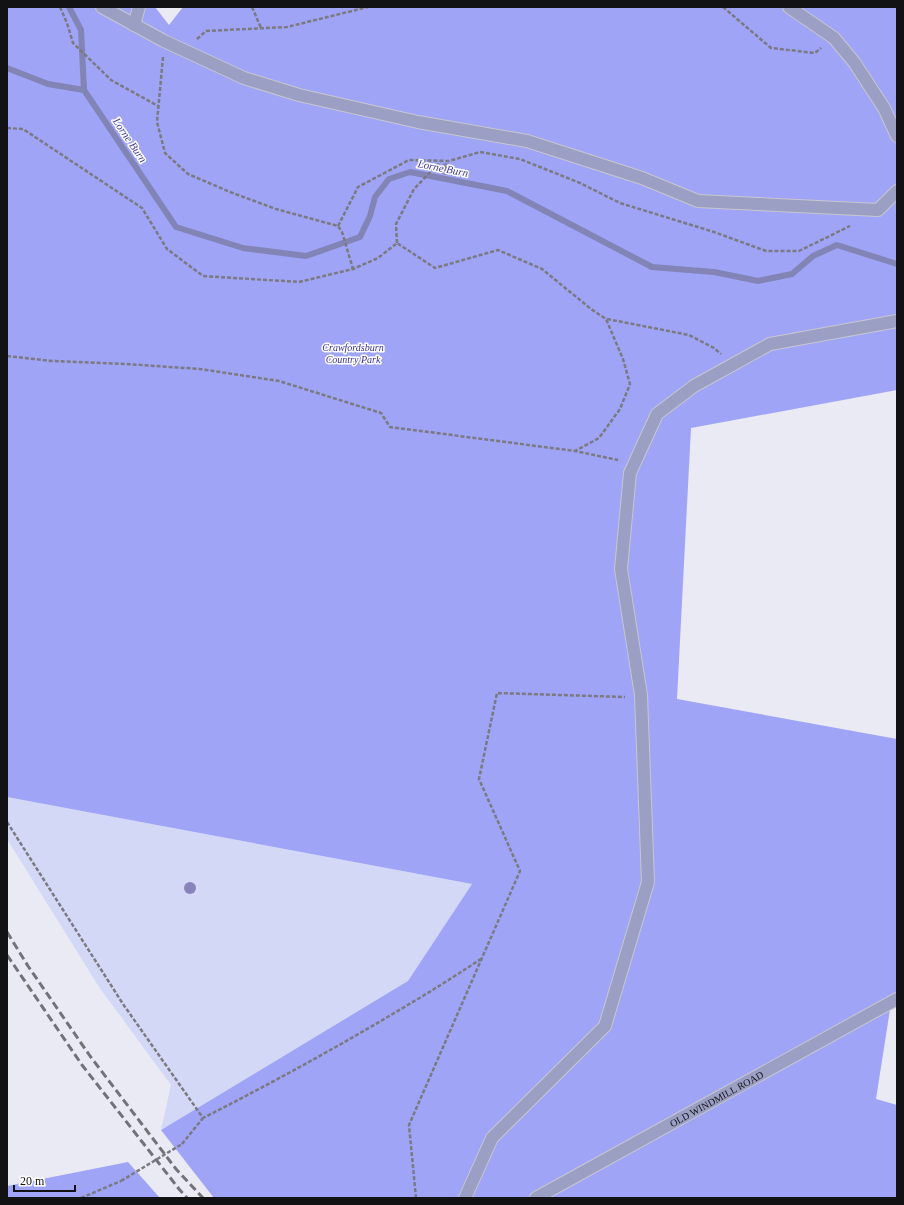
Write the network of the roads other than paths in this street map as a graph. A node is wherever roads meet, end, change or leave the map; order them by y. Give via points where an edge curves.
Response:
1 (102, 7) edge
2 (139, 7) edge
3 (789, 7) edge
4 (134, 25) junction
5 (897, 136) edge
6 (897, 190) edge
7 (897, 321) edge
8 (897, 999) edge
9 (465, 1198) edge
10 (536, 1198) edge

1 - 4 street
2 - 4 street
3 - 5 street via 834,38 854,62 884,108
4 - 6 street via 244,78 298,94 418,122 527,141 642,178 698,201 878,210
7 - 9 street via 770,344 694,386 657,414 630,473 621,569 641,695 648,882 605,1026 492,1138
8 - 10 street, OLD WINDMILL ROAD

